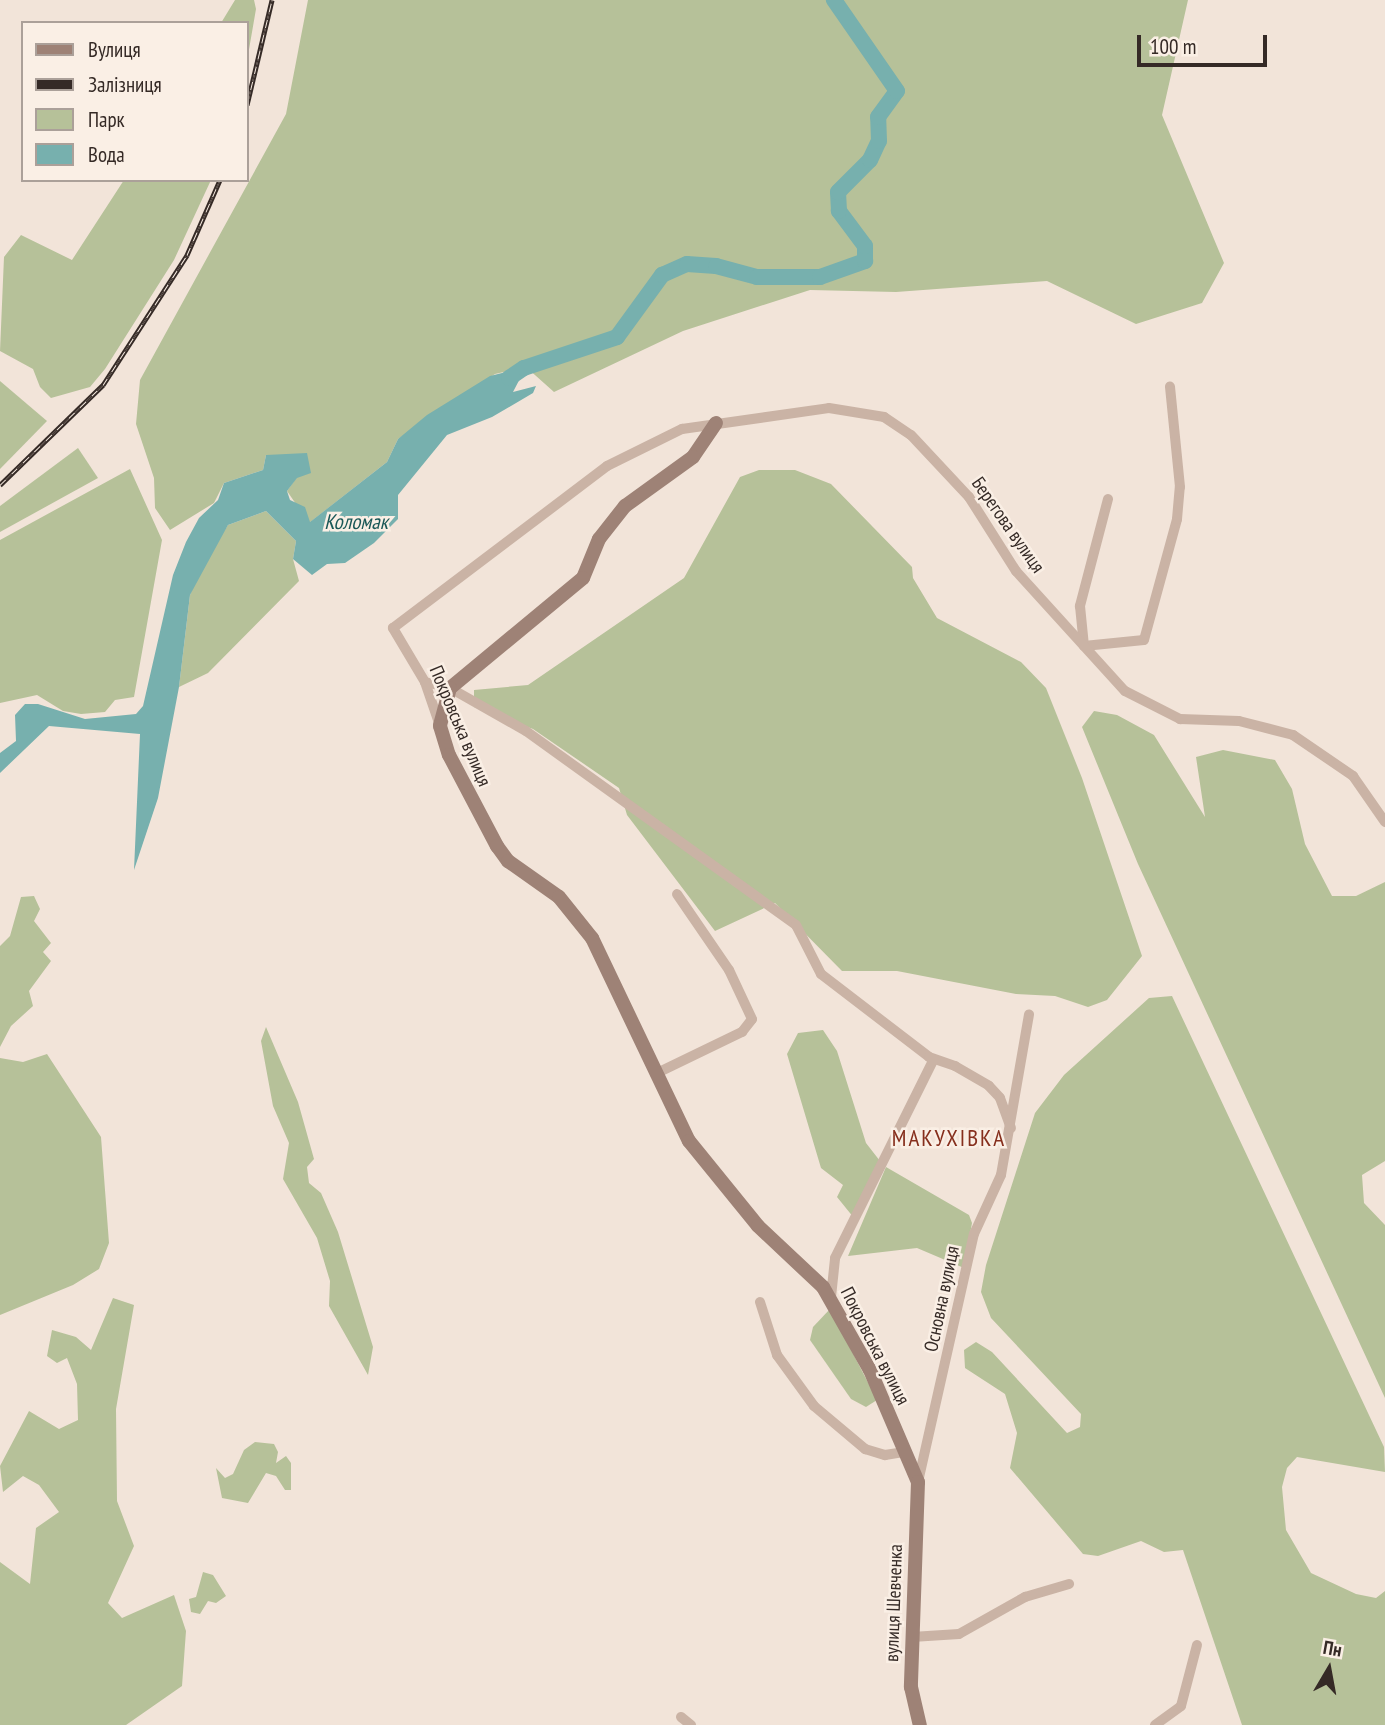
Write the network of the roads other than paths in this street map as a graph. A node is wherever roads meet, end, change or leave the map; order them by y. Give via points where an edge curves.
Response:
1 (1170, 386) dead end
2 (716, 423) junction
3 (1108, 499) dead end
4 (393, 628) joint
5 (1084, 646) junction
6 (425, 682) junction
7 (450, 688) junction
8 (440, 726) junction
9 (1385, 822) edge
10 (677, 894) dead end
11 (1029, 1014) dead end
12 (934, 1059) junction
13 (655, 1074) junction
14 (1010, 1128) junction
15 (831, 1297) junction
16 (760, 1302) dead end
17 (905, 1452) junction
18 (918, 1482) junction
19 (1069, 1584) dead end
20 (912, 1637) junction
21 (1198, 1645) dead end
22 (681, 1717) dead end
23 (691, 1725) edge
24 (919, 1725) edge
25 (1155, 1725) edge

1 - 5 street via 1180,486 1177,519 1144,640
2 - 4 street, Берегова вулиця via 682,429 607,466
2 - 5 street, Берегова вулиця via 830,408 884,417 911,435 970,497 1016,571
2 - 7 street via 693,457 625,506 599,539 583,578
3 - 5 street via 1080,606
4 - 6 street, Покровська вулиця
5 - 9 street, Берегова вулиця via 1125,691 1180,719 1239,721 1293,735 1353,776
6 - 7 street
6 - 8 street, Покровська вулиця
7 - 8 street
7 - 12 street via 526,731 796,925 821,974
8 - 13 street, Покровська вулиця via 454,766 497,846 508,861 558,897 586,928
10 - 13 street via 729,970 751,1019 742,1032
11 - 14 street, Основна вулиця
12 - 14 street via 989,1086 1000,1098
12 - 15 street via 835,1258
13 - 15 street, Покровська вулиця via 689,1141 758,1226 800,1261
14 - 18 street, Основна вулиця via 1001,1175 974,1234
15 - 17 street, Покровська вулиця
16 - 17 street via 777,1355 814,1406 865,1448 885,1455
17 - 18 street, Покровська вулиця
18 - 20 street, вулиця Шевченка
19 - 20 street via 1025,1597 959,1634
20 - 24 street, вулиця Шевченка via 911,1687
21 - 25 street via 1181,1706
22 - 23 street

